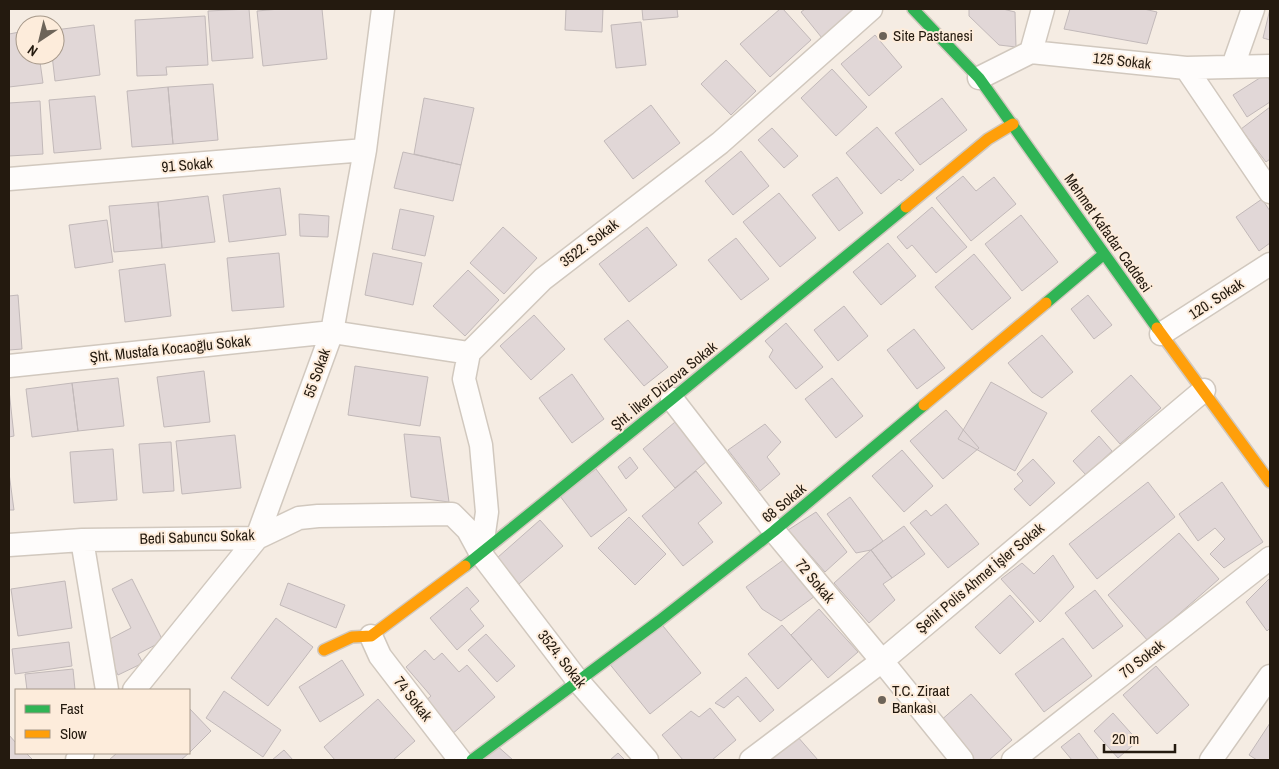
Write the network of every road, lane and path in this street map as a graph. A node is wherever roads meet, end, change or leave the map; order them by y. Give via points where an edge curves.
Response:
1 (383, 9) edge
2 (870, 9) edge
3 (913, 9) edge
4 (1043, 9) edge
5 (1252, 9) edge
6 (1031, 52) junction
7 (1233, 66) junction
8 (1270, 66) edge
9 (1186, 68) junction
10 (979, 78) junction
11 (1012, 124) junction
12 (365, 150) junction
13 (9, 179) edge
14 (1270, 192) edge
15 (1104, 254) junction
16 (1270, 264) edge
17 (332, 332) junction
18 (1161, 334) junction
19 (469, 352) junction
20 (9, 366) edge
21 (1204, 390) junction
22 (672, 399) junction
23 (1270, 482) edge
24 (774, 531) junction
25 (257, 538) junction
26 (82, 540) junction
27 (9, 545) edge
28 (481, 554) junction
29 (1270, 558) edge
30 (371, 636) junction
31 (324, 650) dead end
32 (882, 661) junction
33 (1270, 676) edge
34 (578, 681) junction
35 (107, 689) edge
36 (135, 689) edge
37 (460, 760) edge
38 (472, 760) edge
39 (647, 760) edge
40 (751, 760) edge
41 (962, 760) edge
42 (1013, 760) edge
43 (1211, 760) edge

1 - 12 street, 55 Sokak
2 - 19 street, 3522. Sokak via 720,143 543,279
3 - 10 street, Mehmet Kafadar Caddesi
4 - 6 street
5 - 7 street
6 - 9 street, 125 Sokak
6 - 10 street
7 - 8 street, 125 Sokak
7 - 9 street, 125 Sokak
9 - 14 street
10 - 11 street, Mehmet Kafadar Caddesi
11 - 15 street, Mehmet Kafadar Caddesi
11 - 22 street, Şht. İlker Düzova Sokak via 988,139
12 - 13 street, 91 Sokak
12 - 17 street, 55 Sokak
15 - 18 street, Mehmet Kafadar Caddesi
15 - 24 street, 68 Sokak
16 - 18 street, 120. Sokak
17 - 19 street, Şht. Mustafa Kocaoğlu Sokak
17 - 20 street, Şht. Mustafa Kocaoğlu Sokak
17 - 25 street, 55 Sokak
18 - 21 street, Mehmet Kafadar Caddesi
19 - 28 street via 464,378 481,445 487,512
21 - 23 street, Mehmet Kafadar Caddesi
21 - 32 street, Şehit Polis Ahmet İşler Sokak
22 - 24 street, 72 Sokak
22 - 28 street, Şht. İlker Düzova Sokak
24 - 32 street, 72 Sokak
24 - 34 street, 68 Sokak
25 - 26 street, Bedi Sabuncu Sokak
25 - 28 street, Bedi Sabuncu Sokak via 299,518 452,514 468,530
25 - 36 street, 55 Sokak
26 - 27 street, Bedi Sabuncu Sokak
26 - 35 street
28 - 30 street, Şht. İlker Düzova Sokak
28 - 34 street, 3524. Sokak
29 - 42 street, 70 Sokak
30 - 31 street, Şht. İlker Düzova Sokak via 352,637
30 - 37 street, 74 Sokak via 380,656
32 - 40 street, Şehit Polis Ahmet İşler Sokak
32 - 41 street, 72 Sokak
33 - 43 street
34 - 38 street, 68 Sokak
34 - 39 street, 3524. Sokak

